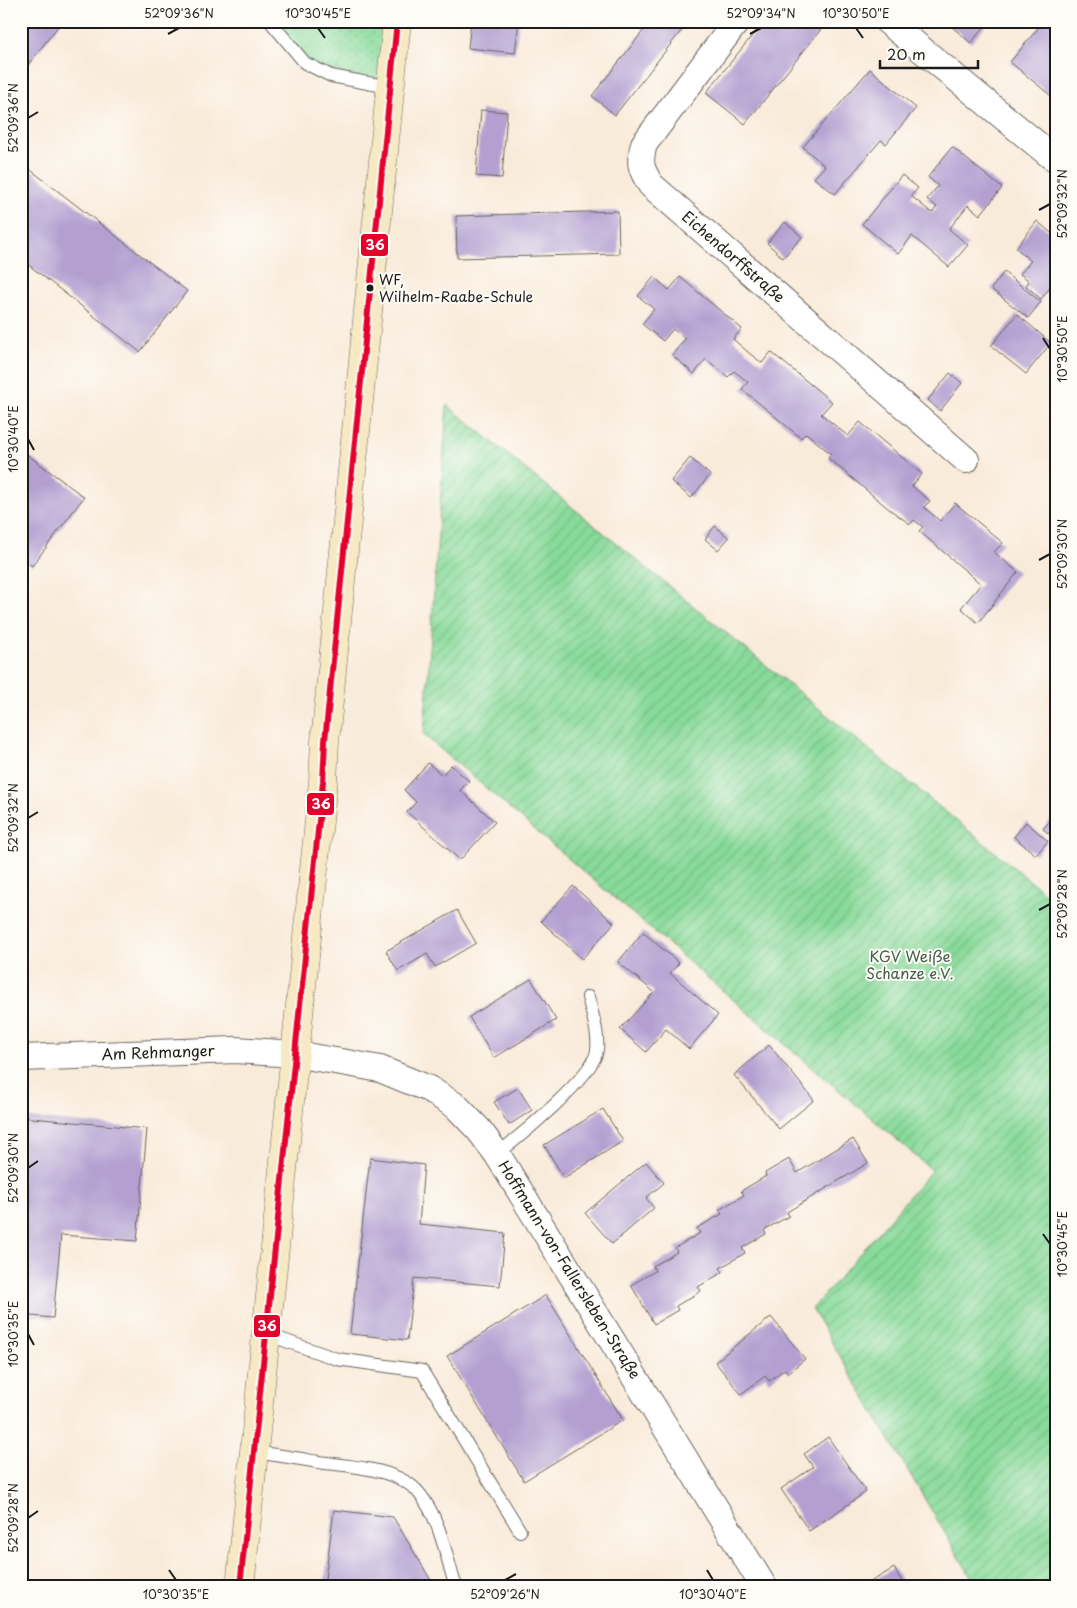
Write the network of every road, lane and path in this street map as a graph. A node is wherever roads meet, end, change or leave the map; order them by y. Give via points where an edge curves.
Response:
1 (270, 21) edge
2 (396, 21) edge
3 (737, 21) edge
4 (887, 21) edge
5 (390, 87) junction
6 (1056, 160) edge
7 (966, 460) dead end
8 (588, 998) dead end
9 (294, 1054) junction
10 (21, 1058) edge
11 (497, 1154) junction
12 (266, 1334) junction
13 (254, 1452) junction
14 (520, 1531) dead end
15 (240, 1587) edge
16 (457, 1587) edge
17 (764, 1587) edge

1 - 5 lane via 305,64 331,76
2 - 5 main road
3 - 7 street, Eichendorffstraße via 644,144 640,159 642,170 651,185
4 - 6 street
5 - 9 main road
8 - 11 lane via 597,1037 598,1052 593,1062 582,1078
9 - 10 street, Am Rehmanger via 235,1050
9 - 11 street, Hoffmann-von-Fallersleben-Straße via 380,1069 429,1089 456,1106
9 - 12 main road
11 - 17 street, Hoffmann-von-Fallersleben-Straße
12 - 13 main road
12 - 14 lane via 337,1359 422,1371
13 - 15 main road
13 - 16 lane via 374,1470 398,1478 418,1491 442,1537

